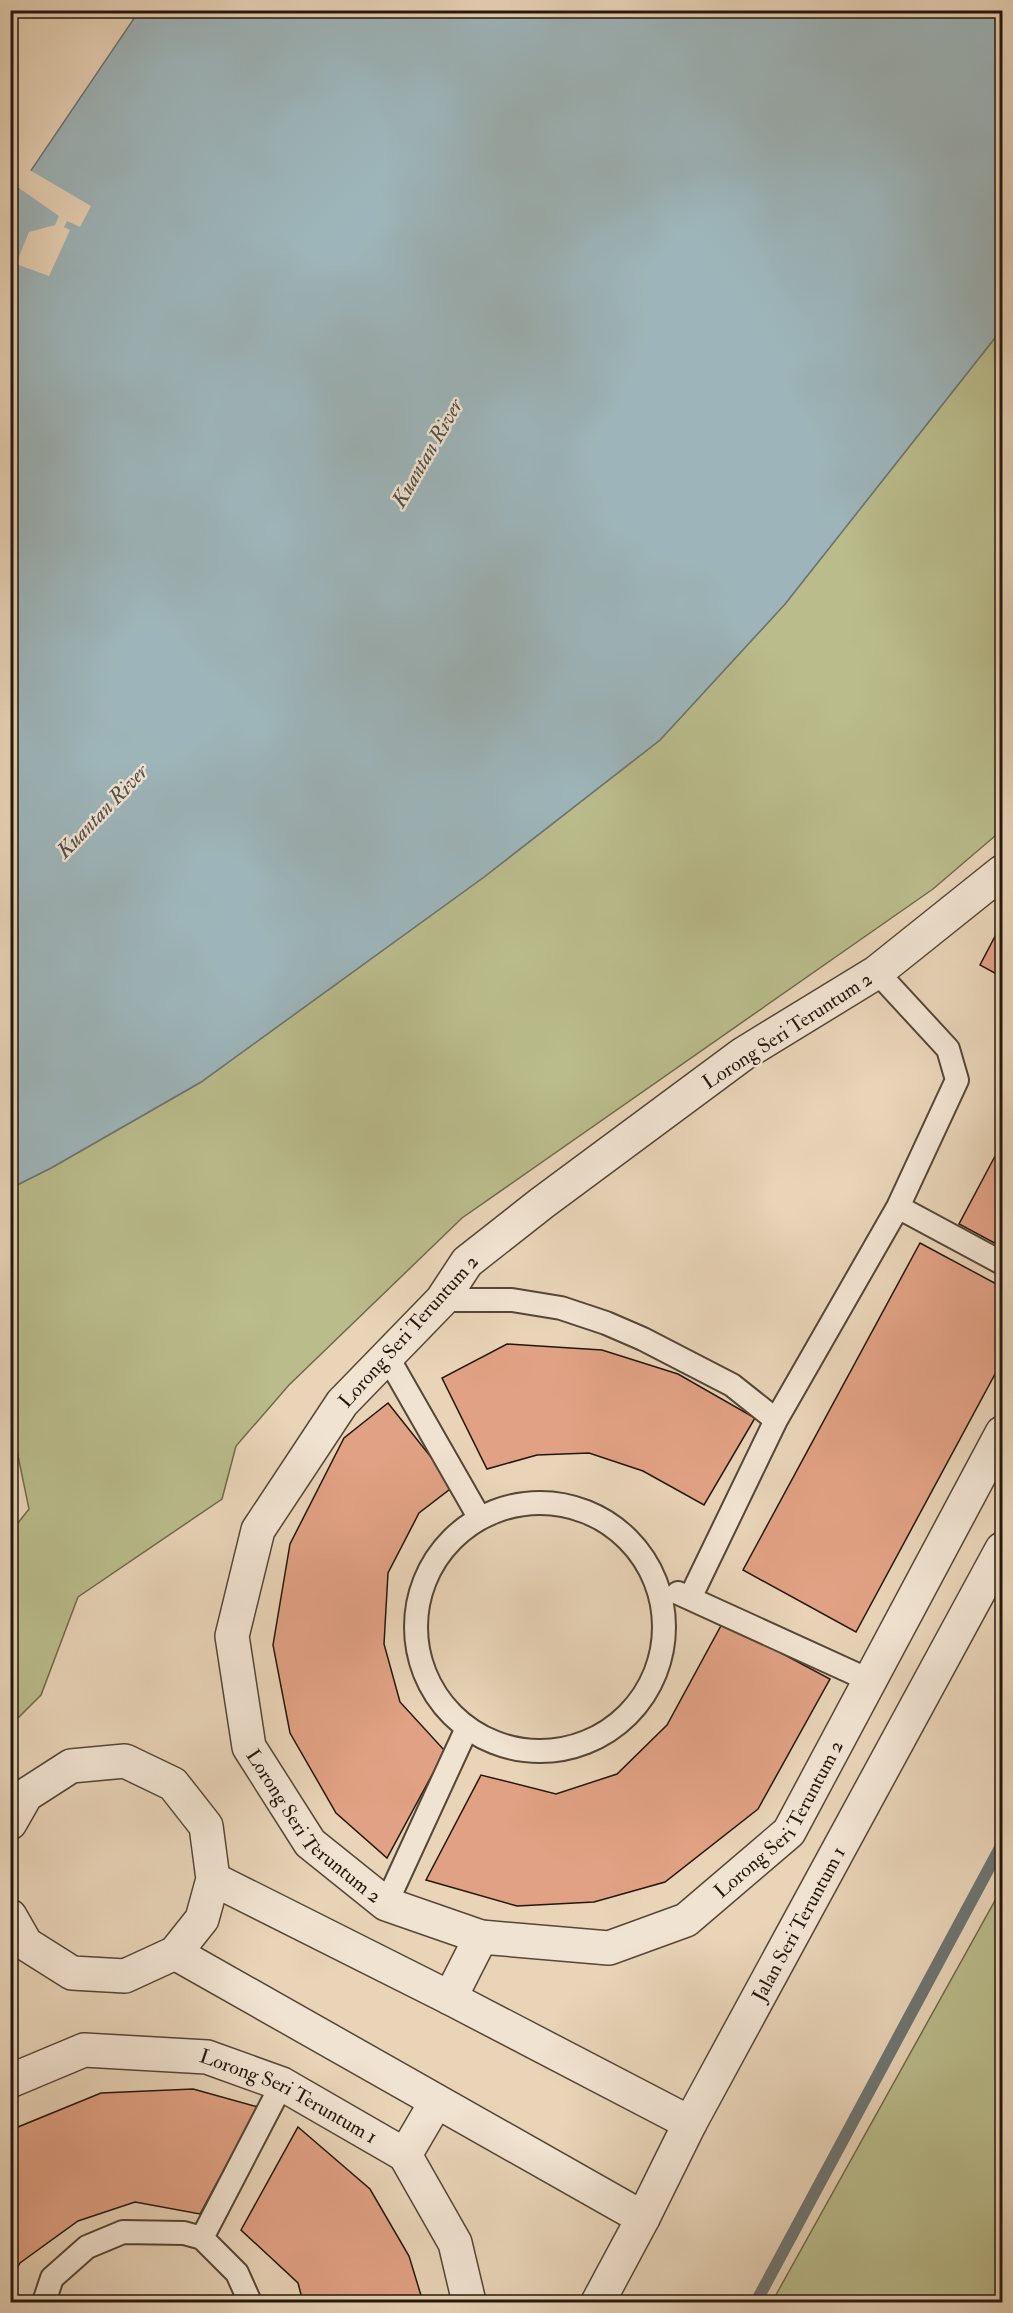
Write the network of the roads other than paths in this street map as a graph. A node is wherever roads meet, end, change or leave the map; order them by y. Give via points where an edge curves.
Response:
1 (1002, 872) edge
2 (877, 972) junction
3 (898, 1207) junction
4 (1002, 1263) edge
5 (442, 1300) junction
6 (387, 1356) junction
7 (776, 1420) junction
8 (1002, 1433) edge
9 (479, 1517) junction
10 (1002, 1549) edge
11 (657, 1583) junction
12 (690, 1598) junction
13 (871, 1681) junction
14 (467, 1728) junction
15 (10, 1823) edge
16 (213, 1879) junction
17 (386, 1904) junction
18 (10, 1916) edge
19 (481, 1937) junction
20 (175, 1953) junction
21 (450, 1998) junction
22 (10, 2082) edge
23 (282, 2084) junction
24 (436, 2102) junction
25 (690, 2123) junction
26 (405, 2155) junction
27 (643, 2218) junction
28 (202, 2238) junction
29 (44, 2302) edge
30 (250, 2302) edge
31 (469, 2302) edge
32 (598, 2302) edge

1 - 2 street, Lorong Seri Teruntum 2
2 - 3 lane via 948,1049 957,1080
2 - 5 street, Lorong Seri Teruntum 2 via 743,1054 542,1203 467,1262
3 - 4 lane
3 - 7 lane
5 - 6 street, Lorong Seri Teruntum 2
5 - 7 lane via 512,1300 561,1308 606,1323 732,1384
6 - 9 lane
6 - 17 street, Lorong Seri Teruntum 2 via 342,1403 258,1530 232,1636 249,1747 310,1843
7 - 12 lane
8 - 13 street, Lorong Seri Teruntum 2
9 - 11 lane via 513,1505 548,1502 584,1509 615,1526 640,1551
9 - 14 lane via 447,1544 425,1579 416,1620 420,1661 433,1689
10 - 25 street, Jalan Seri Teruntum 1
11 - 12 lane
11 - 14 lane via 665,1622 660,1662 643,1698 615,1727 580,1745 541,1752 502,1746
12 - 13 lane
13 - 19 street, Lorong Seri Teruntum 2 via 789,1832 686,1920 609,1948
14 - 17 lane
15 - 16 street via 26,1795 71,1766 125,1761 173,1784 206,1826
16 - 20 street via 201,1919
16 - 21 street
17 - 19 street, Lorong Seri Teruntum 2
18 - 20 street via 26,1944 72,1973 126,1976
19 - 21 street
20 - 24 street
21 - 25 street
22 - 23 street, Lorong Seri Teruntum 1 via 84,2050 207,2056
23 - 26 street, Lorong Seri Teruntum 1
23 - 28 lane
24 - 26 street
24 - 27 street
25 - 27 street, Jalan Seri Teruntum 1
26 - 31 street via 455,2243
27 - 32 street, Jalan Seri Teruntum 1
28 - 29 lane via 184,2233 123,2232 87,2247 52,2278
28 - 30 lane via 237,2273

